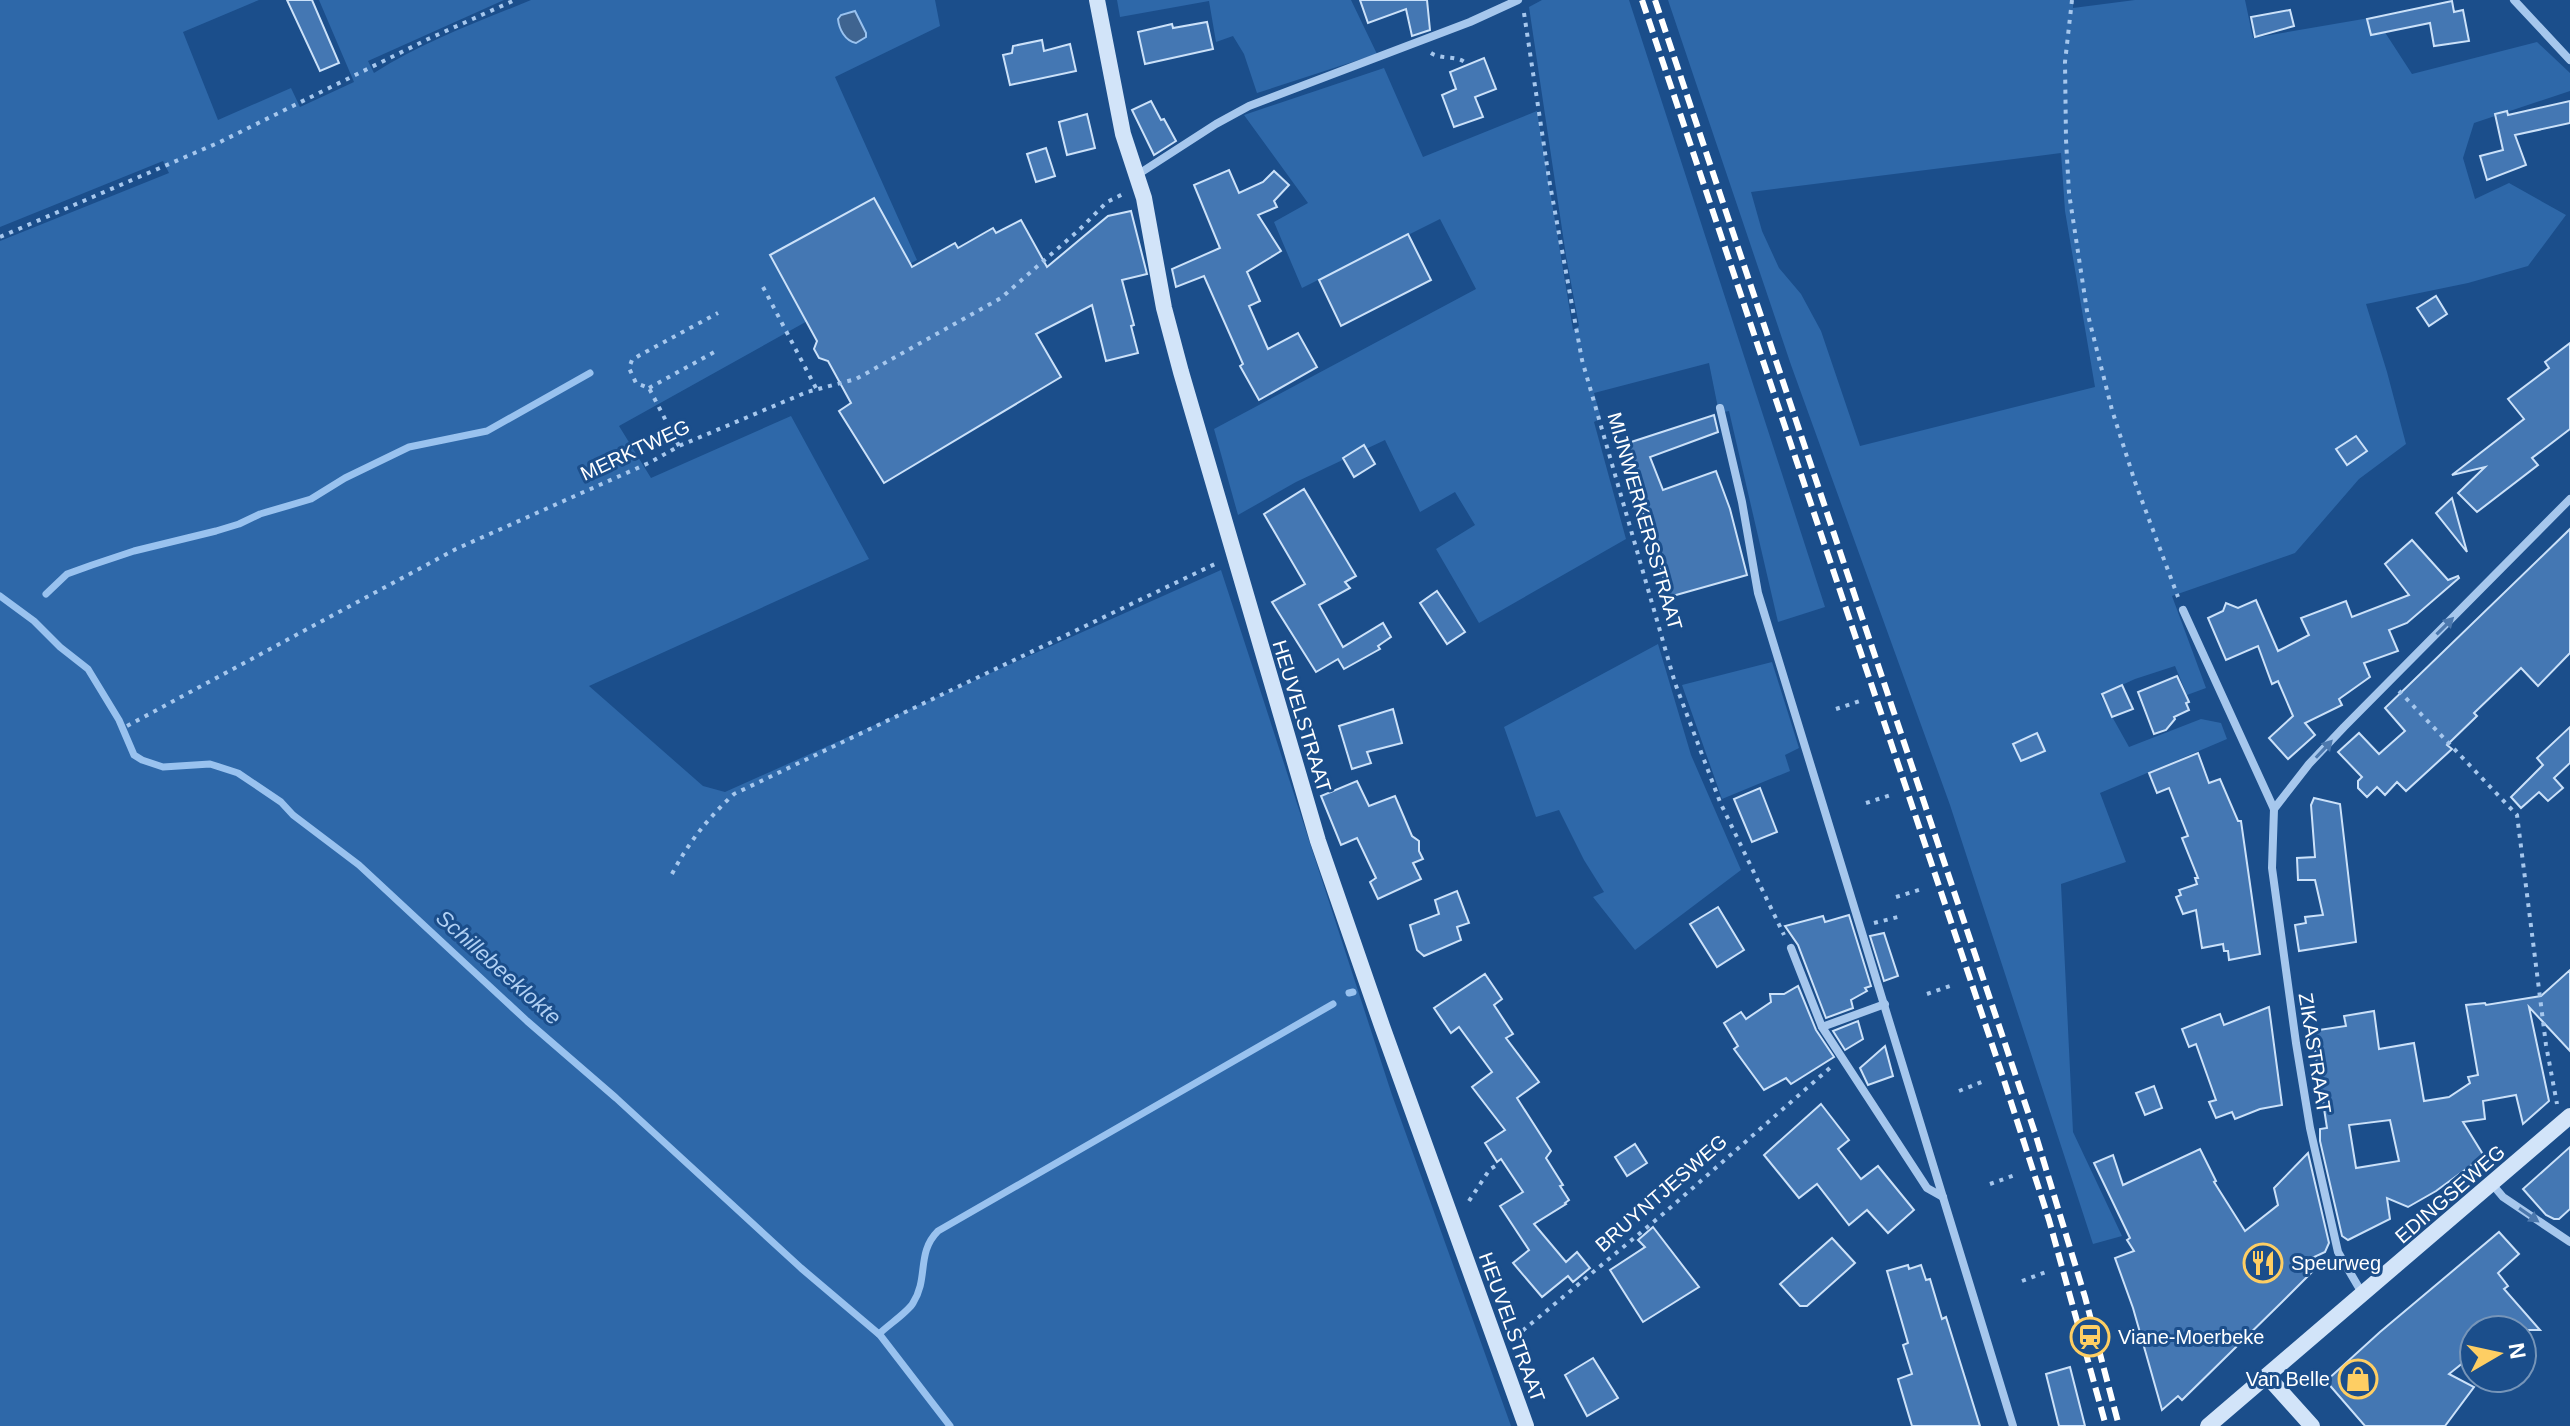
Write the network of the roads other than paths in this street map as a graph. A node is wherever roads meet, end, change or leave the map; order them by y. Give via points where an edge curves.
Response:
1 (1097, 0) edge
2 (2514, 0) edge
3 (1520, 2) edge
4 (2570, 60) edge
5 (1139, 180) junction
6 (1720, 408) dead end
7 (2570, 499) edge
8 (2183, 610) road end
9 (2274, 809) junction
10 (1791, 948) road end
11 (1885, 1004) junction
12 (1822, 1027) junction
13 (2568, 1118) edge
14 (2492, 1184) junction
15 (1943, 1197) junction
16 (2570, 1242) edge
17 (2363, 1294) junction
18 (2267, 1376) junction
19 (1526, 1426) edge
20 (2013, 1426) edge
21 (2208, 1426) edge
22 (2312, 1426) edge

1 - 5 street, HEUVELSTRAAT via 1123,134
2 - 4 street
3 - 5 street via 1249,106
5 - 19 street, HEUVELSTRAAT via 1164,308 1318,841
6 - 11 street via 1758,593
9 -> 7 street via 2309,764
8 - 9 street, ZIKASTRAAT
9 - 17 street, ZIKASTRAAT via 2272,868 2310,1128 2338,1252
10 - 12 street
11 - 12 street
11 - 15 street
12 - 15 street via 1927,1188
13 - 14 street, EDINGSEWEG
14 -> 16 street
14 - 17 street, EDINGSEWEG
15 - 20 street
17 - 18 street, EDINGSEWEG
18 - 21 street, EDINGSEWEG
18 - 22 street

